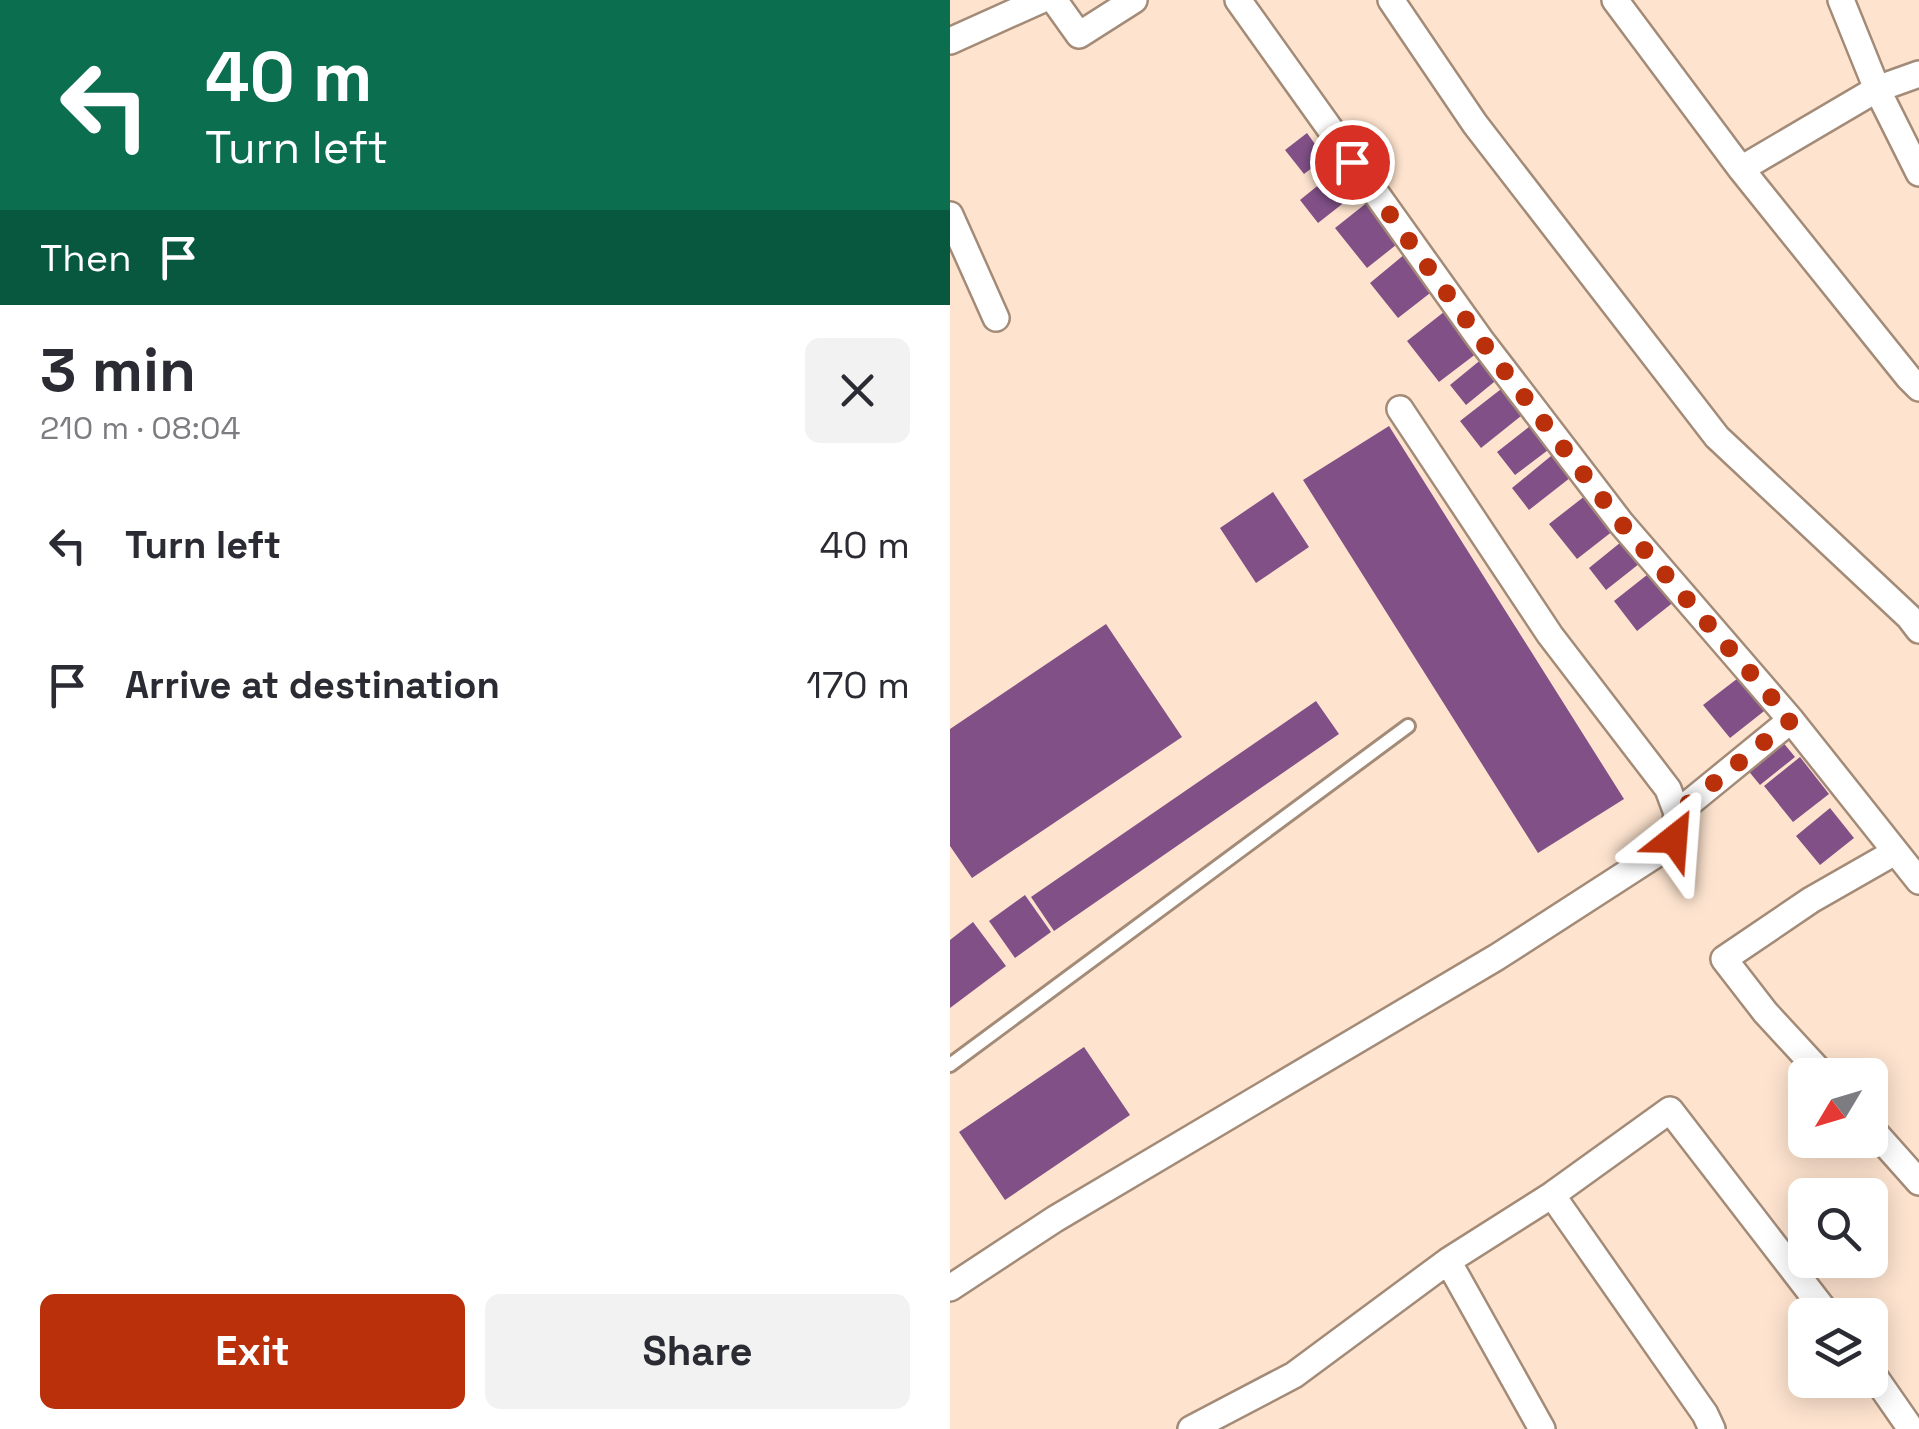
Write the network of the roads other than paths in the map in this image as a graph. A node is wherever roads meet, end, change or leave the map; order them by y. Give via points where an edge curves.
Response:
1 (1041, 0) edge
2 (1054, 0) edge
3 (1134, 0) edge
4 (1238, 0) edge
5 (1391, 0) edge
6 (1615, 0) edge
7 (1841, 0) edge
8 (950, 40) edge
9 (1919, 74) edge
10 (1877, 89) junction
11 (1740, 169) junction
12 (1919, 173) edge
13 (950, 216) edge
14 (996, 318) dead end
15 (1919, 388) edge
16 (1400, 409) dead end
17 (1919, 630) edge
18 (1791, 720) junction
19 (1408, 726) dead end
20 (1677, 813) junction
21 (1895, 852) junction
22 (1919, 881) edge
23 (1807, 1058) edge
24 (950, 1065) edge
25 (1888, 1148) edge
26 (1919, 1182) edge
27 (1552, 1195) junction
28 (1448, 1261) junction
29 (950, 1288) edge
30 (1815, 1298) edge
31 (1888, 1397) edge
32 (1191, 1429) edge
33 (1542, 1429) edge
34 (1712, 1429) edge
35 (1910, 1429) edge

1 - 8 street
2 - 3 street via 1079,35
4 - 18 street via 1621,523
5 - 17 street via 1475,124 1717,437
6 - 11 street
7 - 10 street
9 - 10 street
10 - 11 street
10 - 12 street
11 - 15 street
13 - 14 street
16 - 20 street via 1550,635 1668,790
18 - 20 street
18 - 21 street
19 - 24 lane
20 - 29 street via 1674,839 1655,855
21 - 22 street
21 - 23 street via 1724,959
25 - 26 street
27 - 28 street
27 - 30 street via 1670,1110
27 - 34 street
28 - 32 street via 1294,1375
28 - 33 street
31 - 35 street

